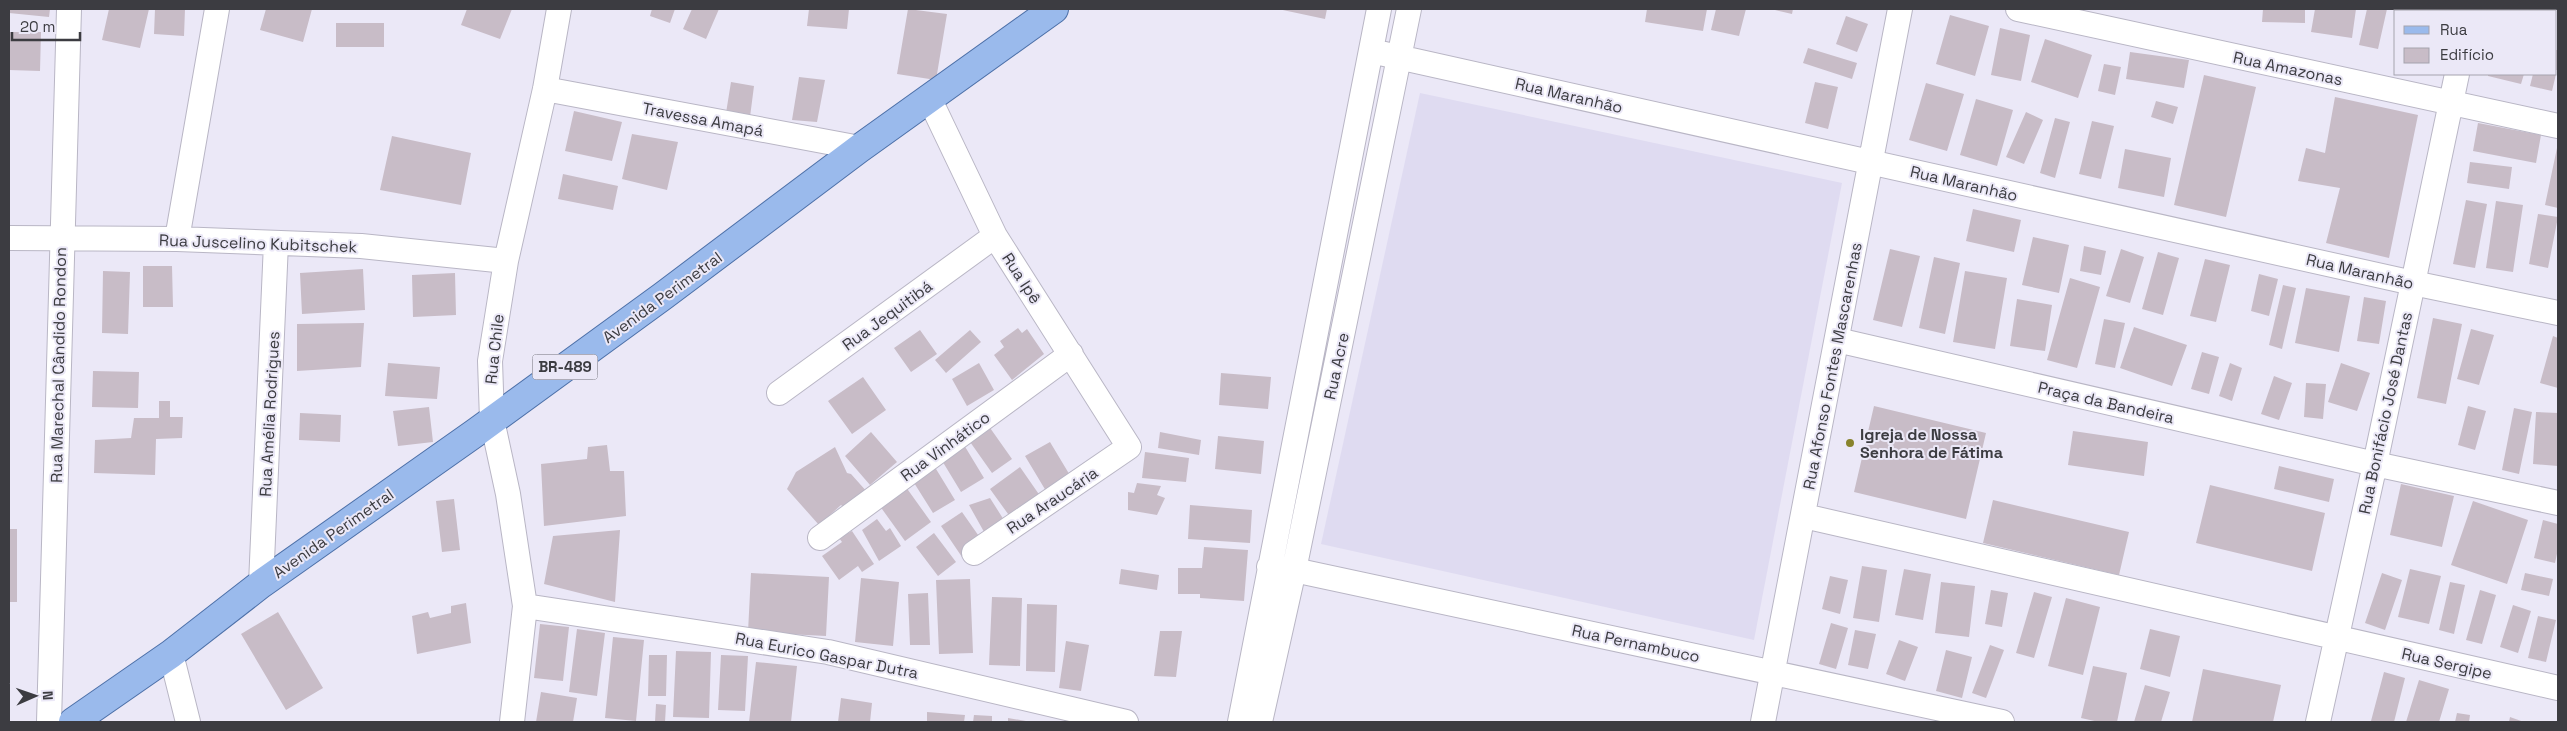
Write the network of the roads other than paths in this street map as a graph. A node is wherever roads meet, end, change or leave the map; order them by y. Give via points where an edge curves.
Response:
1 (68, 9) edge
2 (217, 9) edge
3 (559, 9) edge
4 (1054, 9) edge
5 (1379, 9) edge
6 (1409, 9) edge
7 (1900, 9) edge
8 (2018, 9) edge
9 (1371, 51) junction
10 (1400, 57) junction
11 (2456, 75) edge
12 (545, 89) junction
13 (930, 100) junction
14 (2450, 103) junction
15 (2558, 126) edge
16 (860, 148) junction
17 (1871, 162) junction
18 (995, 236) junction
19 (9, 238) edge
20 (177, 238) junction
21 (60, 240) junction
22 (276, 243) junction
23 (506, 261) junction
24 (2413, 283) junction
25 (2558, 313) edge
26 (1837, 340) junction
27 (1071, 354) junction
28 (780, 393) dead end
29 (492, 420) junction
30 (1129, 447) joint
31 (2375, 464) junction
32 (2558, 503) edge
33 (1804, 516) junction
34 (820, 538) dead end
35 (974, 553) dead end
36 (1270, 567) junction
37 (1294, 570) junction
38 (261, 584) junction
39 (525, 606) junction
40 (2336, 638) junction
41 (171, 654) junction
42 (1773, 672) junction
43 (2558, 688) edge
44 (49, 722) edge
45 (73, 722) edge
46 (188, 722) edge
47 (512, 722) edge
48 (1126, 722) edge
49 (1240, 722) edge
50 (1260, 722) edge
51 (1763, 722) edge
52 (2002, 722) edge
53 (2318, 722) edge

1 - 21 street, Rua Marechal Cândido Rondon
2 - 20 street
3 - 12 street, Rua Chile
4 - 13 main road, Avenida Perimetral / BR-489
5 - 9 street, Rua Acre
6 - 10 street, Rua Acre
7 - 17 street, Rua Afonso Fontes Mascarenhas
8 - 14 street, Rua Amazonas
9 - 10 street, Rua Maranhão
9 - 36 street, Rua Acre
10 - 17 street, Rua Maranhão
10 - 37 street, Rua Acre
11 - 14 street, Rua Bonifácio José Dantas
12 - 16 street, Travessa Amapá
12 - 23 street, Rua Chile
13 - 16 main road, Avenida Perimetral / BR-489
13 - 18 street, Rua Ipê
14 - 15 street, Rua Amazonas
14 - 24 street, Rua Bonifácio José Dantas
16 - 29 main road, Avenida Perimetral / BR-489 via 664,296
17 - 24 street, Rua Maranhão
17 - 26 street, Rua Afonso Fontes Mascarenhas
18 - 27 street, Rua Ipê
18 - 28 street, Rua Jequitibá
19 - 21 street, Rua Juscelino Kubitschek
20 - 21 street, Rua Juscelino Kubitschek
20 - 22 street, Rua Juscelino Kubitschek
21 - 44 street, Rua Marechal Cândido Rondon
22 - 23 street, Rua Juscelino Kubitschek via 361,246
22 - 38 street, Rua Amélia Rodrigues
23 - 29 street, Rua Chile via 490,361
24 - 25 street, Rua Maranhão
24 - 31 street, Rua Bonifácio José Dantas
26 - 31 street, Praça da Bandeira
26 - 33 street, Rua Afonso Fontes Mascarenhas
27 - 30 street, Rua Ipê
27 - 34 street, Rua Vinhático
29 - 38 main road, Avenida Perimetral / BR-489
29 - 39 street, Rua Chile via 508,494
30 - 35 street, Rua Araucária
31 - 32 street, Praça da Bandeira
31 - 40 street, Rua Bonifácio José Dantas
33 - 40 street
33 - 42 street, Rua Afonso Fontes Mascarenhas
36 - 37 street, Rua Pernambuco
36 - 49 street, Rua Acre
37 - 42 street, Rua Pernambuco
37 - 50 street, Rua Acre
38 - 41 main road, Avenida Perimetral / BR-489
39 - 47 street, Rua Chile
39 - 48 street, Rua Eurico Gaspar Dutra via 828,652
40 - 43 street, Rua Sergipe
40 - 53 street, Rua Bonifácio José Dantas
41 - 45 main road, Avenida Perimetral / BR-489
41 - 46 street
42 - 51 street, Rua Afonso Fontes Mascarenhas
42 - 52 street, Rua Pernambuco

